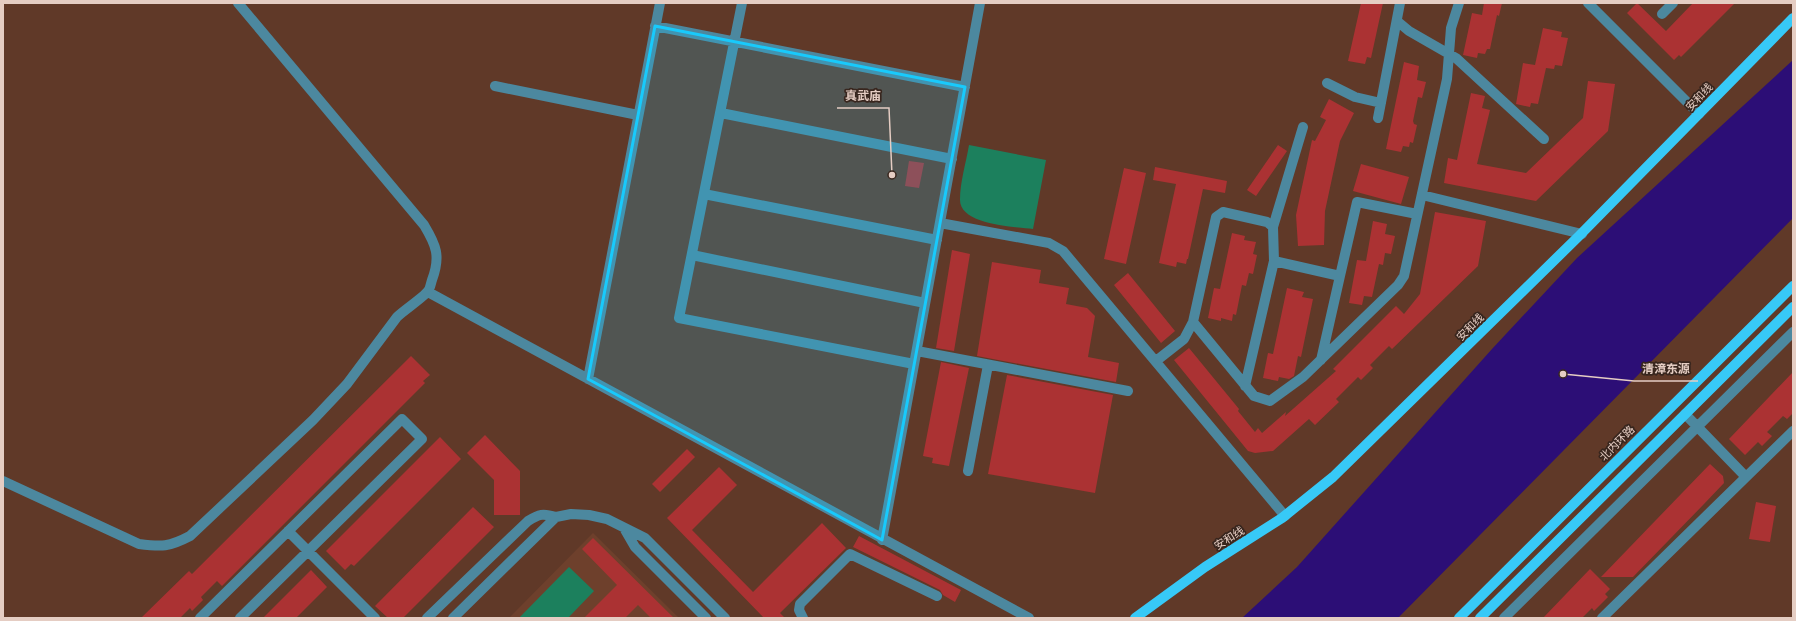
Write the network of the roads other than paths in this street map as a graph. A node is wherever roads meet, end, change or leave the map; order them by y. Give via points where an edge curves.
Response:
1 (238, 3) edge
2 (660, 3) edge
3 (742, 3) edge
4 (1400, 3) edge
5 (1460, 3) edge
6 (1588, 3) edge
7 (1673, 3) edge
8 (977, 4) edge
9 (1662, 14) dead end
10 (1793, 18) edge
11 (1397, 21) junction
12 (656, 26) junction
13 (735, 42) junction
14 (1449, 54) junction
15 (1327, 83) dead end
16 (495, 86) dead end
17 (965, 87) junction
18 (1381, 103) junction
19 (721, 113) junction
20 (1699, 114) junction
21 (638, 115) junction
22 (1378, 118) dead end
23 (1303, 127) dead end
24 (1544, 139) dead end
25 (952, 159) junction
26 (704, 194) junction
27 (1422, 195) junction
28 (1417, 214) junction
29 (940, 223) junction
30 (1272, 227) junction
31 (1582, 234) junction
32 (937, 240) junction
33 (692, 255) junction
34 (1274, 261) junction
35 (1340, 276) junction
36 (1793, 286) edge
37 (428, 292) junction
38 (926, 304) junction
39 (1793, 307) edge
40 (1193, 322) junction
41 (1793, 332) edge
42 (917, 351) junction
43 (1321, 360) junction
44 (1156, 362) junction
45 (914, 364) junction
46 (988, 365) junction
47 (588, 379) junction
48 (1245, 386) junction
49 (1128, 391) dead end
50 (1685, 414) junction
51 (1697, 427) junction
52 (1793, 431) edge
53 (968, 471) dead end
54 (1746, 477) junction
55 (3, 481) edge
56 (1285, 516) junction
57 (556, 517) junction
58 (624, 528) junction
59 (288, 531) junction
60 (882, 540) junction
61 (308, 551) junction
62 (938, 596) dead end
63 (200, 618) edge
64 (240, 618) edge
65 (375, 618) edge
66 (427, 618) edge
67 (454, 618) edge
68 (706, 618) edge
69 (725, 618) edge
70 (803, 618) edge
71 (1029, 618) edge
72 (1135, 618) edge
73 (1459, 618) edge
74 (1480, 618) edge
75 (1504, 618) edge
76 (1602, 618) edge

1 - 37 street via 424,224 437,256
2 - 12 street
3 - 13 street
4 - 11 street
5 - 14 street via 1451,28
6 - 20 street
7 - 9 street
8 - 17 street
10 - 20 main road, 安和线
11 - 14 street via 1409,31
11 - 18 street
12 - 13 street
12 - 21 street
13 - 17 street
13 - 19 street
14 - 24 street
14 - 27 street
15 - 18 street via 1354,97
16 - 21 street
17 - 25 street
18 - 22 street
19 - 25 street
19 - 26 street
20 - 31 main road, 安和线
21 - 47 street
23 - 30 street
25 - 29 street
26 - 32 street
26 - 33 street
27 - 28 street
27 - 31 street
28 - 35 street via 1357,202
28 - 43 street via 1404,276 1398,285
29 - 32 street
29 - 44 street via 1049,243 1063,251
30 - 34 street
30 - 40 street via 1267,222 1223,212 1216,217
31 - 56 main road, 安和线 via 1392,420 1333,476
32 - 38 street
33 - 38 street
33 - 45 street via 679,318
34 - 35 street
34 - 48 street
35 - 43 street
36 - 73 main road, 北内环路
37 - 47 street
37 - 55 street via 406,307 397,317 347,384 313,420 190,536 175,544 140,544
38 - 42 street
39 - 50 main road
40 - 44 street via 1184,338
40 - 48 street
41 - 51 street
42 - 45 street
42 - 46 street
43 - 48 street via 1270,401 1254,396
44 - 56 street
45 - 60 street
46 - 49 street
46 - 53 street
47 - 60 street
50 - 51 street
50 - 74 main road
51 - 54 street
51 - 75 street
52 - 54 street
54 - 76 street
56 - 72 main road, 安和线 via 1206,567
57 - 58 street via 571,514 589,515 607,519
57 - 66 street via 546,514 528,521
57 - 67 street
58 - 68 street via 635,547
58 - 69 street via 645,538
59 - 61 street
59 - 61 street via 402,419 422,439
59 - 63 street
60 - 71 street
61 - 64 street
61 - 65 street
62 - 70 street via 850,554 800,604 798,610

